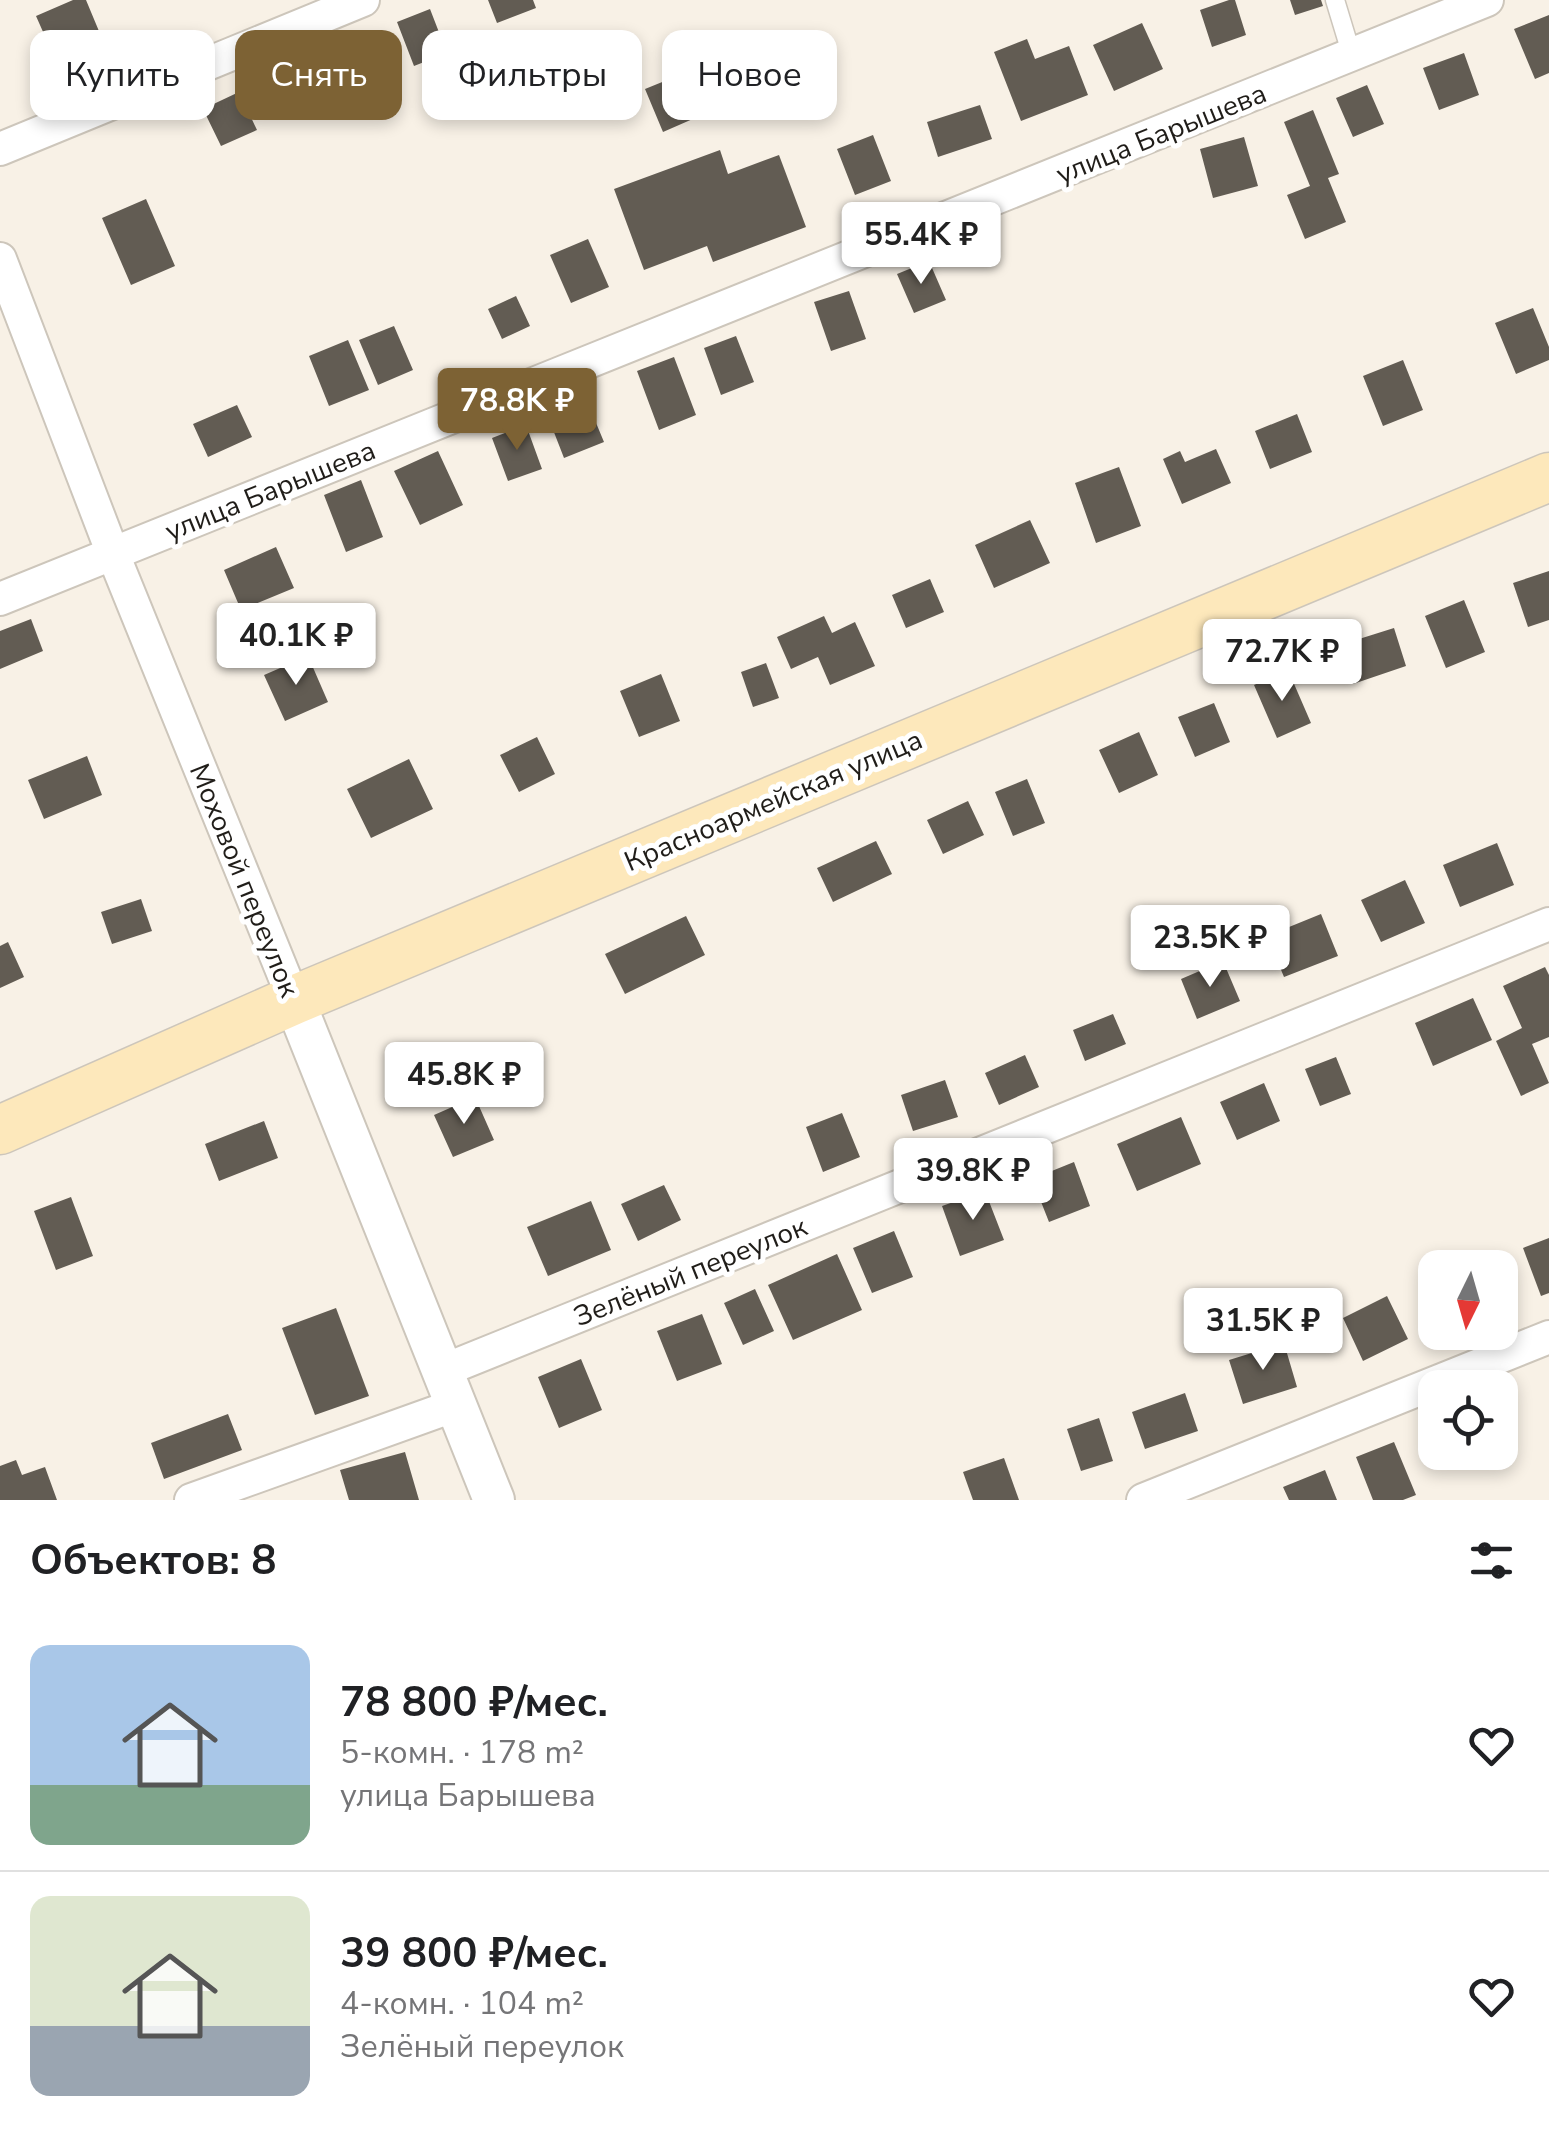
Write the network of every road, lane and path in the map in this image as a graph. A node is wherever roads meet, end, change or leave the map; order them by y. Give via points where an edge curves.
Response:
1 (363, 0) edge
2 (1335, 0) edge
3 (1486, 0) edge
4 (1352, 56) junction
5 (0, 149) edge
6 (0, 258) edge
7 (1549, 477) edge
8 (113, 554) junction
9 (0, 599) edge
10 (1549, 924) edge
11 (294, 1000) junction
12 (0, 1130) edge
13 (1549, 1338) edge
14 (450, 1388) junction
15 (191, 1500) edge
16 (494, 1500) edge
17 (1143, 1500) edge

1 - 5 street
2 - 4 lane
3 - 4 street, улица Барышева
4 - 8 street, улица Барышева
6 - 8 street, Моховой переулок
7 - 11 main road, Красноармейская улица
8 - 9 street, улица Барышева
8 - 11 street, Моховой переулок
10 - 14 street, Зелёный переулок
11 - 12 main road, Красноармейская улица
11 - 14 street, Моховой переулок
13 - 17 street
14 - 15 street, Зелёный переулок
14 - 16 street, Моховой переулок

